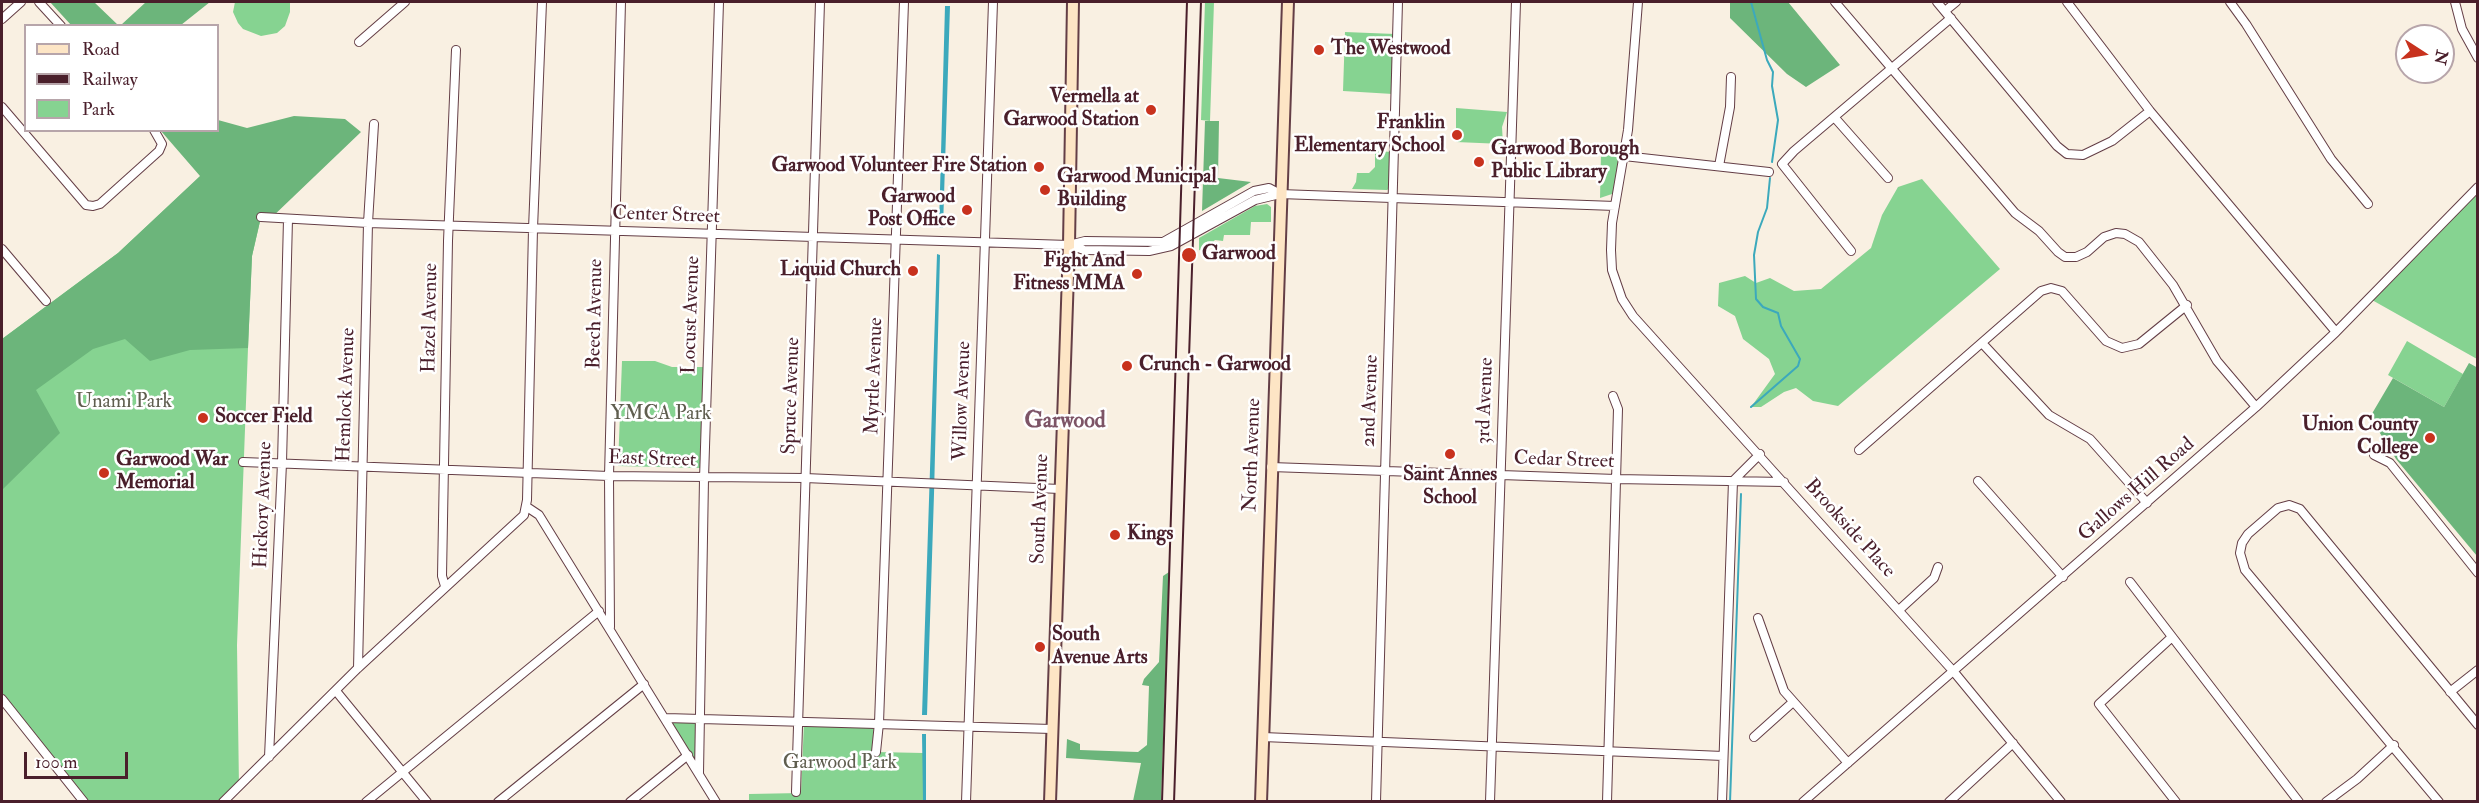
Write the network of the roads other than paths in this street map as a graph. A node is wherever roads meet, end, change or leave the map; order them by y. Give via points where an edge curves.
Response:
1 (21, 2) edge
2 (39, 2) edge
3 (405, 2) edge
4 (542, 2) edge
5 (621, 2) edge
6 (719, 2) edge
7 (820, 2) edge
8 (904, 2) edge
9 (993, 2) edge
10 (1073, 2) edge
11 (1288, 2) edge
12 (1398, 2) edge
13 (1516, 2) edge
14 (1638, 2) edge
15 (1835, 2) edge
16 (1937, 2) edge
17 (1956, 2) edge
18 (2067, 2) edge
19 (2229, 2) edge
20 (2456, 2) edge
21 (1945, 11) junction
22 (1951, 18) junction
23 (2, 19) edge
24 (58, 24) edge
25 (359, 42) dead end
26 (456, 50) dead end
27 (2478, 58) edge
28 (1891, 69) junction
29 (1731, 77) dead end
30 (2, 107) edge
31 (2150, 111) junction
32 (1835, 118) junction
33 (374, 124) dead end
34 (155, 132) edge
35 (1624, 156) junction
36 (1719, 166) junction
37 (1769, 172) dead end
38 (1888, 178) dead end
39 (2478, 187) edge
40 (1280, 194) junction
41 (1393, 200) junction
42 (1509, 203) junction
43 (2368, 204) dead end
44 (1615, 206) junction
45 (261, 217) dead end
46 (288, 219) junction
47 (368, 224) junction
48 (448, 226) junction
49 (533, 229) junction
50 (614, 231) junction
51 (710, 234) junction
52 (814, 236) junction
53 (895, 240) junction
54 (985, 242) junction
55 (1069, 245) junction
56 (2, 249) edge
57 (1851, 251) dead end
58 (46, 301) dead end
59 (2187, 305) junction
60 (2336, 332) junction
61 (1982, 343) junction
62 (1613, 396) dead end
63 (2256, 407) junction
64 (1859, 450) dead end
65 (1760, 454) junction
66 (2374, 455) dead end
67 (243, 462) dead end
68 (282, 463) junction
69 (362, 467) junction
70 (1271, 467) junction
71 (445, 468) junction
72 (528, 471) junction
73 (1386, 472) junction
74 (609, 476) junction
75 (1500, 476) junction
76 (805, 478) junction
77 (704, 479) junction
78 (1616, 479) junction
79 (1733, 481) junction
80 (1978, 481) dead end
81 (1784, 482) junction
82 (887, 483) junction
83 (977, 485) junction
84 (1060, 489) junction
85 (2147, 503) junction
86 (527, 507) junction
87 (1938, 567) dead end
88 (2478, 573) edge
89 (2063, 577) junction
90 (2130, 582) dead end
91 (445, 586) junction
92 (1899, 610) junction
93 (599, 611) junction
94 (1758, 618) dead end
95 (610, 627) junction
96 (2172, 637) junction
97 (358, 668) junction
98 (2478, 670) edge
99 (1954, 672) junction
100 (644, 684) junction
101 (336, 691) junction
102 (2450, 692) junction
103 (2, 699) edge
104 (1793, 702) junction
105 (666, 718) junction
106 (699, 718) junction
107 (796, 722) junction
108 (879, 723) junction
109 (970, 725) junction
110 (2478, 725) edge
111 (1052, 729) junction
112 (1263, 737) junction
113 (1755, 737) dead end
114 (1378, 742) junction
115 (2013, 744) junction
116 (2394, 745) junction
117 (1491, 747) junction
118 (876, 752) dead end
119 (1608, 752) junction
120 (688, 755) junction
121 (1723, 756) junction
122 (269, 757) junction
123 (1848, 763) junction
124 (403, 771) junction
125 (699, 774) junction
126 (796, 792) dead end
127 (84, 801) edge
128 (223, 801) edge
129 (366, 801) edge
130 (428, 801) edge
131 (498, 801) edge
132 (630, 801) edge
133 (716, 801) edge
134 (966, 801) edge
135 (1050, 801) edge
136 (1261, 801) edge
137 (1376, 801) edge
138 (1490, 801) edge
139 (1607, 801) edge
140 (1722, 801) edge
141 (1803, 801) edge
142 (1949, 801) edge
143 (2061, 801) edge
144 (2176, 801) edge
145 (2299, 801) edge
146 (2326, 801) edge
147 (2439, 801) edge

1 - 23 street
2 - 24 street
3 - 25 street
4 - 49 street
5 - 50 street, Beech Avenue
6 - 51 street, Locust Avenue
7 - 52 street, Spruce Avenue
8 - 53 street, Myrtle Avenue
9 - 54 street, Willow Avenue
10 - 55 main road, South Avenue
11 - 40 main road, North Avenue
12 - 41 street, 2nd Avenue
13 - 42 street, 3rd Avenue
14 - 35 street
15 - 28 street
16 - 21 street
17 - 21 street
18 - 31 street
19 - 43 street via 2331,159
20 - 27 street via 2462,29
21 - 22 street
22 - 28 street
22 - 31 street via 2067,154 2083,155 2112,141
26 - 48 street, Hazel Avenue
28 - 32 street
28 - 59 street via 2015,213 2058,252 2076,257 2104,237 2126,234 2139,242
29 - 36 street via 1730,107
30 - 34 street via 86,204 93,206 159,151 162,144
31 - 60 street
32 - 38 street
32 - 57 street via 1782,164
33 - 47 street, Hemlock Avenue
35 - 36 street
35 - 44 street
36 - 37 street
39 - 60 street, Gallows Hill Road
40 - 41 street, Center Street
40 - 55 street, Center Street via 1269,188 1254,191 1163,242 1085,241
40 - 70 main road, North Avenue
41 - 42 street, Center Street
41 - 73 street, 2nd Avenue
42 - 44 street, Center Street
42 - 75 street, 3rd Avenue
44 - 65 street, Brookside Place via 1611,250 1614,280 1622,299
45 - 46 street, Center Street
46 - 47 street, Center Street
46 - 68 street, Hickory Avenue
47 - 48 street, Center Street
47 - 69 street, Hemlock Avenue
48 - 49 street, Center Street
48 - 71 street, Hazel Avenue
49 - 50 street, Center Street
49 - 72 street
50 - 51 street, Center Street
50 - 74 street, Beech Avenue
51 - 52 street, Center Street
51 - 77 street, Locust Avenue
52 - 53 street, Center Street
52 - 76 street, Spruce Avenue
53 - 54 street, Center Street
53 - 82 street, Myrtle Avenue
54 - 55 street, Center Street
54 - 83 street, Willow Avenue
55 - 84 main road, South Avenue
56 - 58 street
59 - 61 street via 2139,344 2122,348 2106,341 2062,291 2047,289
59 - 63 street via 2217,361
60 - 63 street, Gallows Hill Road
61 - 64 street
61 - 85 street via 2049,415 2090,439
62 - 78 street via 1618,409
63 - 85 street, Gallows Hill Road
65 - 79 street
65 - 81 street, Brookside Place
66 - 88 street via 2390,463
67 - 68 street, East Street
68 - 69 street, East Street
68 - 122 street, Hickory Avenue
69 - 71 street, East Street
69 - 97 street, Hemlock Avenue
70 - 73 street, Cedar Street
70 - 112 main road, North Avenue
71 - 72 street, East Street
71 - 91 street, Hazel Avenue
72 - 74 street, East Street
72 - 86 street
73 - 75 street, Cedar Street
73 - 114 street, 2nd Avenue
74 - 77 street, East Street
74 - 95 street, Beech Avenue
75 - 78 street, Cedar Street
75 - 117 street, 3rd Avenue
76 - 77 street, East Street
76 - 82 street, East Street
76 - 107 street, Spruce Avenue
77 - 106 street, Locust Avenue
78 - 79 street, Cedar Street
78 - 119 street
79 - 81 street, Cedar Street
79 - 121 street
80 - 89 street
81 - 92 street, Brookside Place
82 - 83 street, East Street
82 - 108 street, Myrtle Avenue
83 - 84 street, East Street
83 - 109 street, Willow Avenue
84 - 111 main road, South Avenue
85 - 89 street, Gallows Hill Road
86 - 91 street via 517,524
86 - 93 street via 539,515
87 - 92 street via 1934,578
89 - 99 street, Gallows Hill Road
90 - 96 street
91 - 97 street
92 - 99 street, Brookside Place
93 - 95 street
93 - 124 street
94 - 104 street via 1778,677
95 - 100 street
96 - 144 street via 2099,704
96 - 145 street
97 - 101 street
98 - 102 street
99 - 115 street, Brookside Place
99 - 123 street, Gallows Hill Road
100 - 105 street
100 - 131 street
101 - 122 street
101 - 124 street
102 - 110 street
102 - 116 street via 2295,506 2278,508 2248,534 2240,553 2242,565
103 - 127 street
104 - 113 street
104 - 123 street
105 - 106 street
105 - 120 street
106 - 107 street
106 - 125 street, Locust Avenue
107 - 108 street
107 - 126 street, Spruce Avenue
108 - 109 street
108 - 118 street, Myrtle Avenue
109 - 111 street
109 - 134 street, Willow Avenue
111 - 135 main road, South Avenue
112 - 114 street
112 - 136 main road, North Avenue
114 - 117 street
114 - 137 street, 2nd Avenue
115 - 142 street
115 - 143 street, Brookside Place
116 - 146 street
116 - 147 street
117 - 119 street
117 - 138 street, 3rd Avenue
119 - 121 street
119 - 139 street
120 - 125 street
120 - 132 street
121 - 140 street
122 - 128 street
123 - 141 street, Gallows Hill Road
124 - 129 street
124 - 130 street
125 - 133 street

